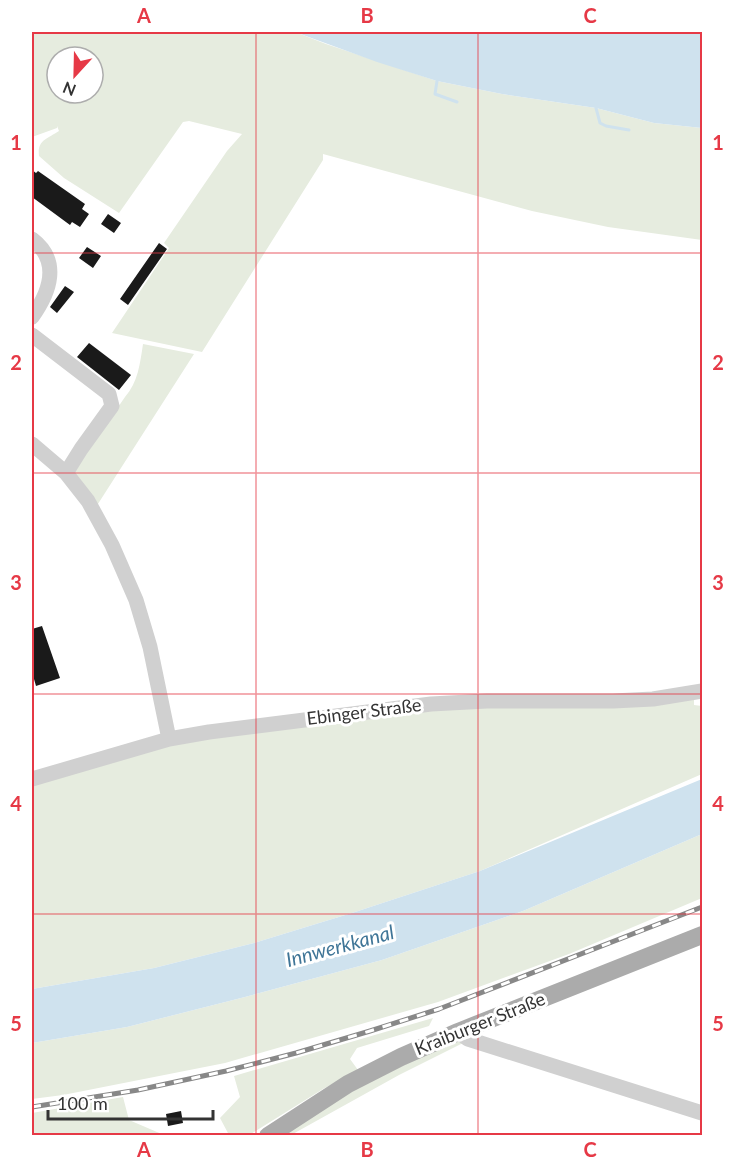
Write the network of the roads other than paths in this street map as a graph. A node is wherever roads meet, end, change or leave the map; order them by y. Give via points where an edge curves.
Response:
1 (32, 239) edge
2 (32, 317) edge
3 (32, 335) edge
4 (32, 444) edge
5 (66, 473) junction
6 (702, 691) edge
7 (169, 739) junction
8 (32, 779) edge
9 (702, 935) edge
10 (458, 1032) junction
11 (702, 1113) edge
12 (268, 1136) edge

1 - 2 street via 44,251 51,271 42,302
3 - 5 street via 109,394 112,406
4 - 5 street
5 - 7 street via 88,501 136,600
6 - 7 street, Ebinger Straße via 614,701 431,704
7 - 8 street, Ebinger Straße
9 - 10 main road, Kraiburger Straße
10 - 11 street via 468,1039
10 - 12 main road, Kraiburger Straße via 348,1084

